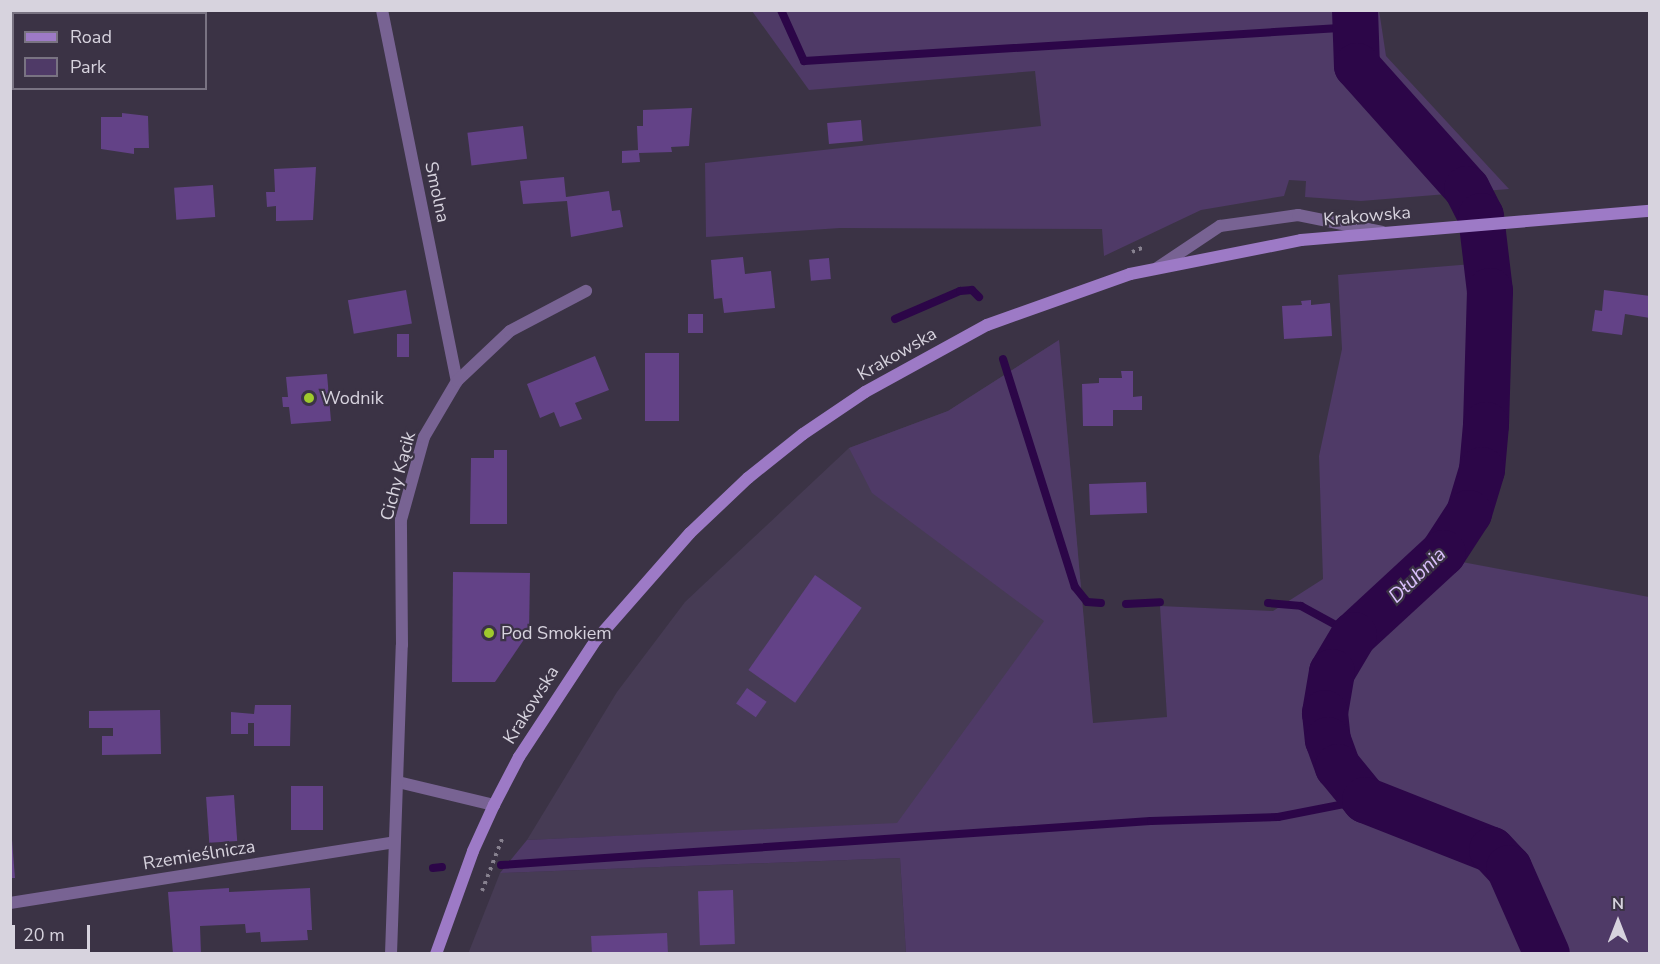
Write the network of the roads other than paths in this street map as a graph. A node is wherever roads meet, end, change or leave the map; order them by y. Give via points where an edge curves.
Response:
1 (382, 10) edge
2 (1650, 212) edge
3 (1386, 233) junction
4 (1157, 268) junction
5 (586, 291) dead end
6 (457, 381) junction
7 (398, 782) junction
8 (494, 805) junction
9 (393, 842) junction
10 (10, 903) edge
11 (391, 954) edge
12 (436, 954) edge

1 - 6 street, Smolna
2 - 3 main road, Krakowska
3 - 4 main road, Krakowska via 1301,240
3 - 4 street via 1298,215 1220,226
4 - 8 main road, Krakowska via 1048,300 925,356 803,434 757,471 690,533 596,640 525,747
5 - 6 street, Cichy Kącik via 510,331
6 - 7 street, Cichy Kącik via 424,437 401,520
7 - 8 street
7 - 9 street, Cichy Kącik
8 - 12 main road, Krakowska
9 - 10 street, Rzemieślnicza
9 - 11 street, Cichy Kącik

